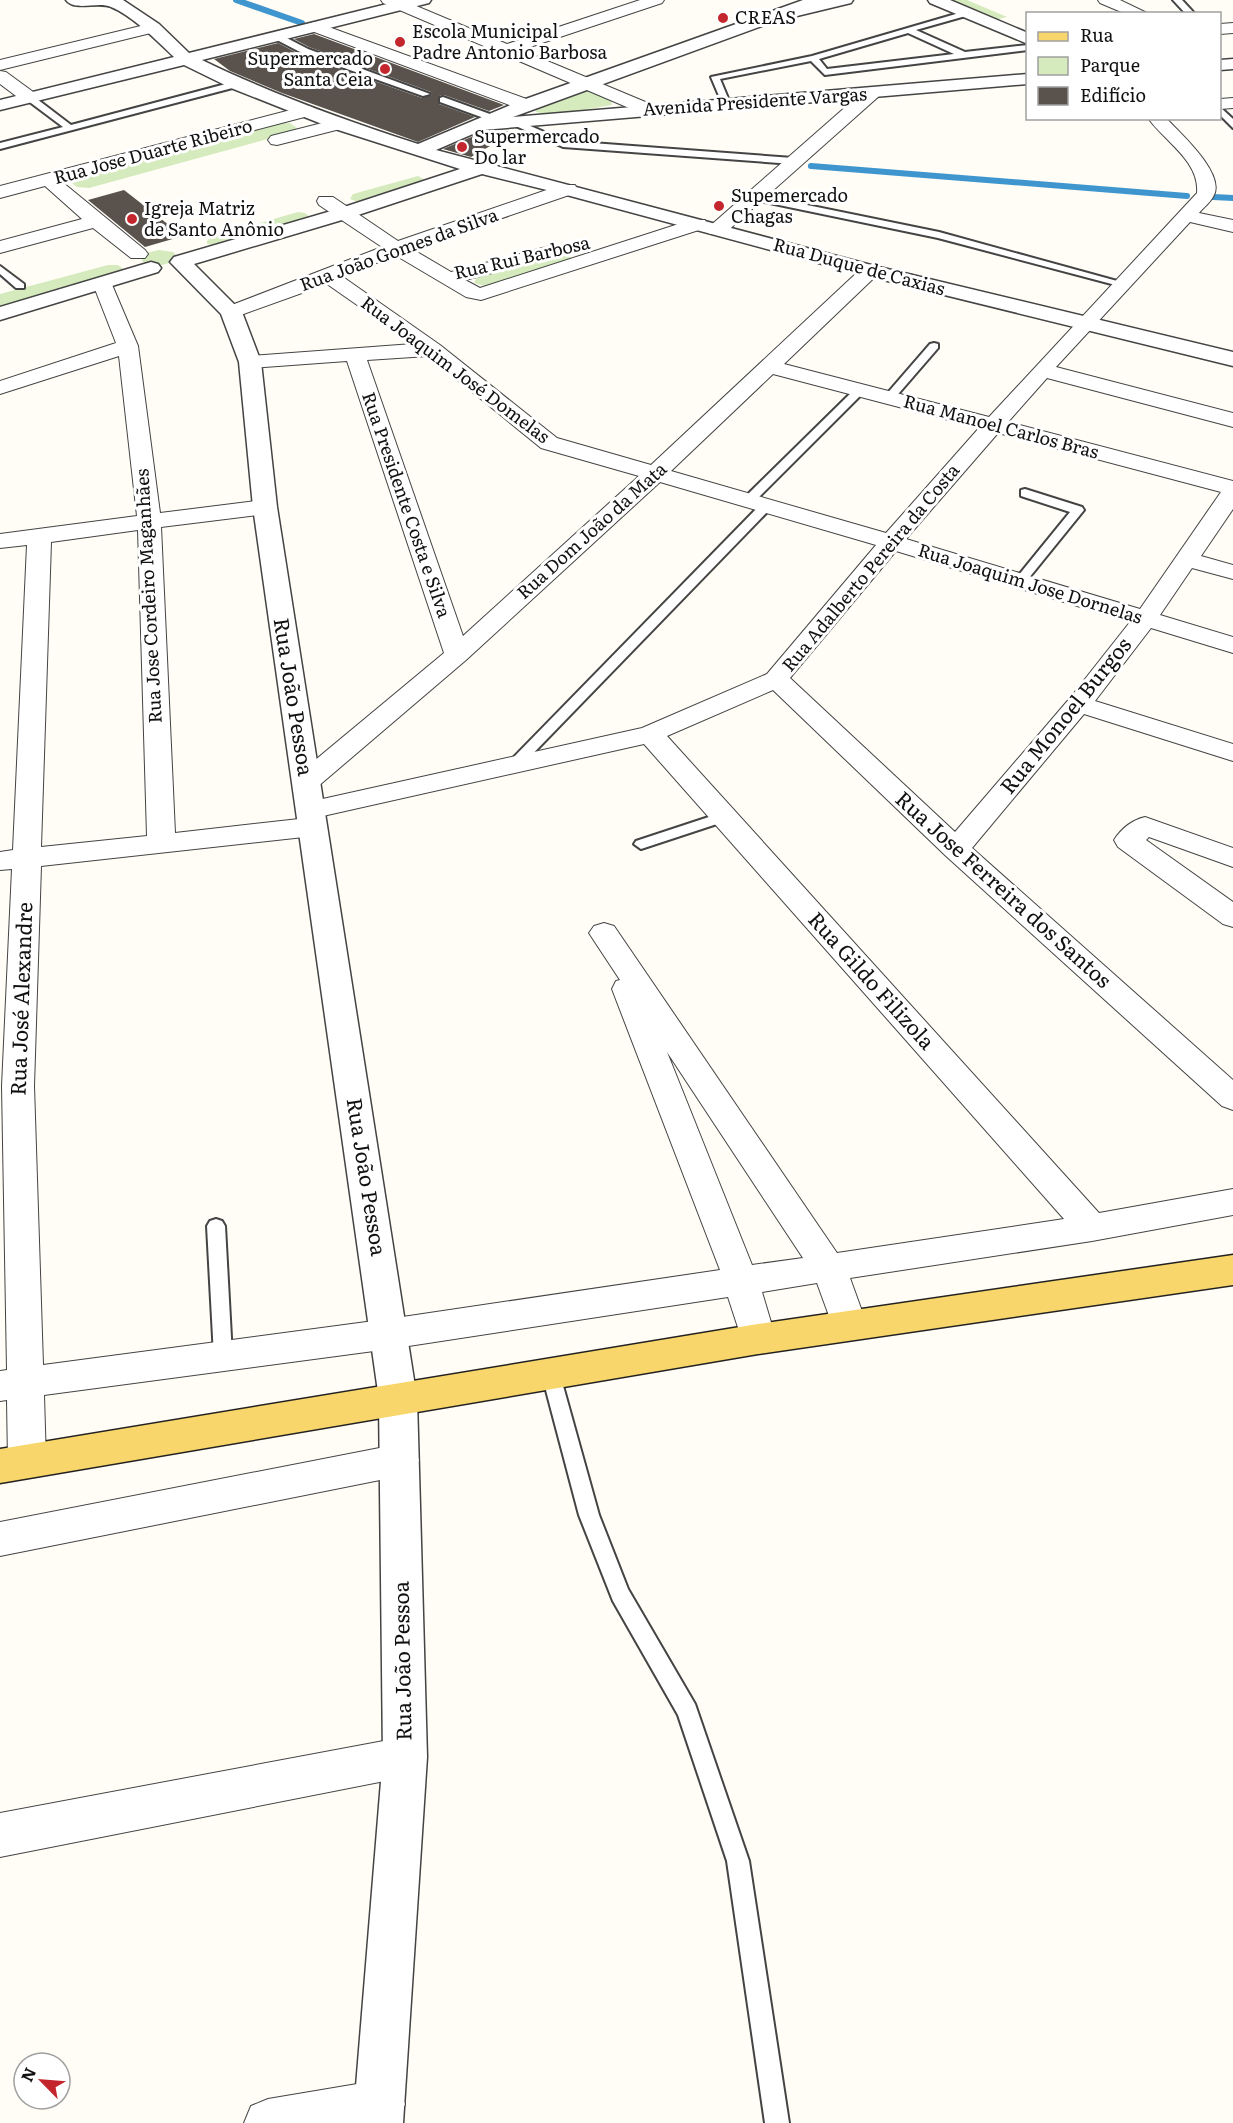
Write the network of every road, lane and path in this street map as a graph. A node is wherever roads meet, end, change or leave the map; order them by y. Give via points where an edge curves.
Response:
1 (74, 0) edge
2 (423, 0) edge
3 (656, 0) edge
4 (845, 0) edge
5 (936, 0) edge
6 (1106, 0) edge
7 (1177, 0) edge
8 (113, 1) edge
9 (808, 1) edge
10 (395, 3) edge
11 (1136, 12) edge
12 (1189, 12) edge
13 (966, 13) junction
14 (783, 14) junction
15 (1026, 19) dead end
16 (315, 27) junction
17 (999, 27) junction
18 (153, 28) junction
19 (909, 30) junction
20 (276, 36) junction
21 (1026, 38) edge
22 (1026, 47) edge
23 (505, 51) junction
24 (963, 55) junction
25 (813, 58) junction
26 (186, 59) junction
27 (0, 65) edge
28 (0, 76) edge
29 (1026, 79) edge
30 (237, 84) junction
31 (586, 85) junction
32 (872, 93) junction
33 (426, 94) dead end
34 (30, 98) junction
35 (443, 100) dead end
36 (726, 103) junction
37 (0, 105) edge
38 (526, 105) junction
39 (649, 110) junction
40 (306, 111) junction
41 (1221, 111) edge
42 (1158, 120) edge
43 (497, 122) junction
44 (338, 124) junction
45 (1233, 125) edge
46 (70, 128) junction
47 (259, 145) dead end
48 (0, 146) edge
49 (417, 150) junction
50 (793, 161) junction
51 (454, 162) junction
52 (479, 169) junction
53 (49, 180) junction
54 (568, 189) junction
55 (91, 191) dead end
56 (0, 192) edge
57 (68, 197) junction
58 (753, 197) junction
59 (326, 201) junction
60 (345, 213) junction
61 (1186, 216) junction
62 (678, 219) junction
63 (96, 221) junction
64 (1233, 226) edge
65 (708, 227) junction
66 (0, 247) edge
67 (396, 248) junction
68 (159, 256) junction
69 (0, 269) edge
70 (870, 271) junction
71 (329, 276) junction
72 (451, 278) junction
73 (103, 284) junction
74 (1123, 284) junction
75 (10, 289) edge
76 (231, 312) junction
77 (0, 314) edge
78 (1086, 324) junction
79 (128, 346) junction
80 (934, 346) dead end
81 (433, 349) junction
82 (355, 354) junction
83 (1233, 359) edge
84 (250, 362) junction
85 (770, 367) junction
86 (1042, 370) junction
87 (0, 388) edge
88 (860, 390) junction
89 (889, 398) junction
90 (1233, 420) edge
91 (994, 425) junction
92 (654, 475) junction
93 (1233, 490) edge
94 (1026, 494) dead end
95 (757, 503) junction
96 (265, 507) junction
97 (1077, 510) junction
98 (1092, 514) dead end
99 (148, 520) junction
100 (39, 536) junction
101 (0, 541) edge
102 (891, 542) junction
103 (1185, 559) junction
104 (1233, 572) edge
105 (1020, 581) junction
106 (1144, 619) junction
107 (1233, 645) edge
108 (457, 655) junction
109 (776, 679) junction
110 (1078, 704) junction
111 (650, 734) junction
112 (1233, 753) edge
113 (513, 766) junction
114 (310, 806) junction
115 (724, 817) junction
116 (161, 842) junction
117 (641, 844) dead end
118 (956, 849) junction
119 (1233, 858) edge
120 (13, 860) edge
121 (1233, 917) edge
122 (9, 1087) edge
123 (1233, 1098) edge
124 (1233, 1202) edge
125 (216, 1226) dead end
126 (1092, 1228) junction
127 (828, 1267) junction
128 (1233, 1270) edge
129 (741, 1280) junction
130 (849, 1325) junction
131 (389, 1334) junction
132 (758, 1338) junction
133 (223, 1356) junction
134 (551, 1375) junction
135 (12, 1385) edge
136 (398, 1399) junction
137 (400, 1460) junction
138 (13, 1464) edge
139 (0, 1539) edge
140 (405, 1757) junction
141 (0, 1835) edge
142 (380, 2113) edge
143 (268, 2123) edge
144 (777, 2123) edge

1 - 8 street
2 - 10 street
3 - 23 street
4 - 14 street
5 - 13 street
6 - 11 street
7 - 12 lane
8 - 18 street, Rua Duque de Caxias
9 - 14 street
10 - 16 street
10 - 23 street
13 - 17 street
13 - 19 lane
14 - 31 street
15 - 17 street
16 - 20 street
16 - 38 street
17 - 21 street
18 - 26 street, Rua Duque de Caxias
18 - 27 street
19 - 24 lane
19 - 25 lane
20 - 26 street
20 - 33 lane via 305,51
22 - 24 lane
23 - 31 street
24 - 25 lane via 825,72
25 - 36 lane via 715,77
26 - 30 street, Rua Duque de Caxias
26 - 34 street
28 - 34 street
29 - 32 street, Avenida Presidente Vargas
30 - 40 street, Rua Duque de Caxias
30 - 46 lane
31 - 38 street
31 - 39 street
32 - 36 street, Avenida Presidente Vargas
32 - 50 street
34 - 37 street
34 - 46 lane
35 - 43 lane
36 - 39 street, Avenida Presidente Vargas
38 - 43 street
39 - 43 street, Avenida Presidente Vargas
40 - 44 street, Rua Duque de Caxias
40 - 53 street, Rua Jose Duarte Ribeiro
41 - 45 lane
42 - 61 street, Rua Adalberto Pereira da Costa via 1216,183
43 - 49 street
43 - 50 lane via 563,144
44 - 47 street
44 - 49 street, Rua Duque de Caxias
46 - 48 lane
49 - 51 street, Rua Duque de Caxias
50 - 58 street
51 - 52 street, Rua Duque de Caxias
51 - 59 street
52 - 54 street, Rua Duque de Caxias
52 - 60 street
53 - 56 street, Rua Jose Duarte Ribeiro
53 - 57 street
54 - 62 street, Rua Duque de Caxias
54 - 67 street, Rua João Gomes da Silva
55 - 57 street
57 - 63 street
58 - 65 street
58 - 74 lane via 939,235
59 - 60 street, Rua Rui Barbosa
59 - 68 street
60 - 67 street, Rua Rui Barbosa
60 - 68 street
61 - 64 street
61 - 74 street, Rua Adalberto Pereira da Costa
62 - 65 street, Rua Duque de Caxias
62 - 72 street, Rua Rui Barbosa
63 - 66 street
63 - 68 street
65 - 70 street, Rua Duque de Caxias
65 - 72 street, Rua Rui Barbosa via 490,293 473,292
67 - 71 street, Rua João Gomes da Silva
67 - 72 street, Rua Rui Barbosa
68 - 73 street
68 - 75 street
68 - 76 street, Rua João Pessoa
69 - 75 lane
70 - 78 street, Rua Duque de Caxias
70 - 85 street, Rua Dom João da Mata
71 - 76 street, Rua João Gomes da Silva
71 - 81 street, Rua Joaquim José Domelas
73 - 77 street
73 - 79 street, Rua Jose Cordeiro Maganhães
74 - 78 street, Rua Adalberto Pereira da Costa
76 - 84 street, Rua João Pessoa
78 - 83 street, Rua Duque de Caxias
78 - 86 street, Rua Adalberto Pereira da Costa
79 - 87 street
79 - 99 street, Rua Jose Cordeiro Maganhães
80 - 89 lane
81 - 82 street
81 - 92 street, Rua Joaquim José Domelas via 549,443
82 - 84 street
82 - 108 street, Rua Presidente Costa e Silva
84 - 96 street, Rua João Pessoa
85 - 88 street, Rua Manoel Carlos Bras
85 - 92 street, Rua Dom João da Mata
86 - 90 street
86 - 91 street, Rua Adalberto Pereira da Costa
88 - 89 street, Rua Manoel Carlos Bras
88 - 95 lane
89 - 91 street, Rua Manoel Carlos Bras
91 - 93 street, Rua Manoel Carlos Bras
91 - 102 street, Rua Adalberto Pereira da Costa
92 - 95 street, Rua Joaquim Jose Dornelas
92 - 108 street, Rua Dom João da Mata
93 - 103 street, Rua Monoel Burgos
94 - 97 lane
95 - 102 street, Rua Joaquim Jose Dornelas
95 - 113 lane
96 - 99 street
96 - 114 street, Rua João Pessoa
97 - 98 lane
97 - 105 lane
99 - 100 street
99 - 116 street, Rua Jose Cordeiro Maganhães
100 - 101 street
100 - 120 street, Rua José Alexandre
102 - 105 street, Rua Joaquim Jose Dornelas
102 - 109 street, Rua Adalberto Pereira da Costa
103 - 104 street
103 - 106 street, Rua Monoel Burgos
105 - 106 street, Rua Joaquim Jose Dornelas
106 - 107 street, Rua Joaquim Jose Dornelas
106 - 110 street, Rua Monoel Burgos
108 - 114 street, Rua Dom João da Mata
109 - 111 street, Rua Adalberto Pereira da Costa
109 - 118 street, Rua Jose Ferreira dos Santos
110 - 112 street
110 - 118 street, Rua Monoel Burgos
111 - 113 street, Rua Adalberto Pereira da Costa
111 - 115 street, Rua Gildo Filizola
113 - 114 street, Rua Adalberto Pereira da Costa
114 - 116 street, Rua Adalberto Pereira da Costa
114 - 131 street, Rua João Pessoa
115 - 117 lane
115 - 126 street, Rua Gildo Filizola
116 - 120 street, Rua Adalberto Pereira da Costa
118 - 123 street, Rua Jose Ferreira dos Santos
119 - 121 street via 1145,826 1128,840
120 - 122 street, Rua José Alexandre
122 - 135 street, Rua José Alexandre
124 - 126 street
125 - 133 lane
126 - 127 street
127 - 129 street
127 - 129 street via 604,933
127 - 130 street
128 - 130 main road
129 - 131 street
129 - 132 street
130 - 132 main road
131 - 133 street
131 - 136 street, Rua João Pessoa
132 - 134 main road
133 - 135 street
134 - 136 main road
134 - 144 lane via 592,1525 620,1594 687,1710 738,1861
135 - 138 street, Rua José Alexandre
136 - 137 street, Rua João Pessoa
136 - 138 main road
137 - 139 street
137 - 140 street, Rua João Pessoa
140 - 141 street
140 - 142 street, Rua João Pessoa
142 - 143 street

